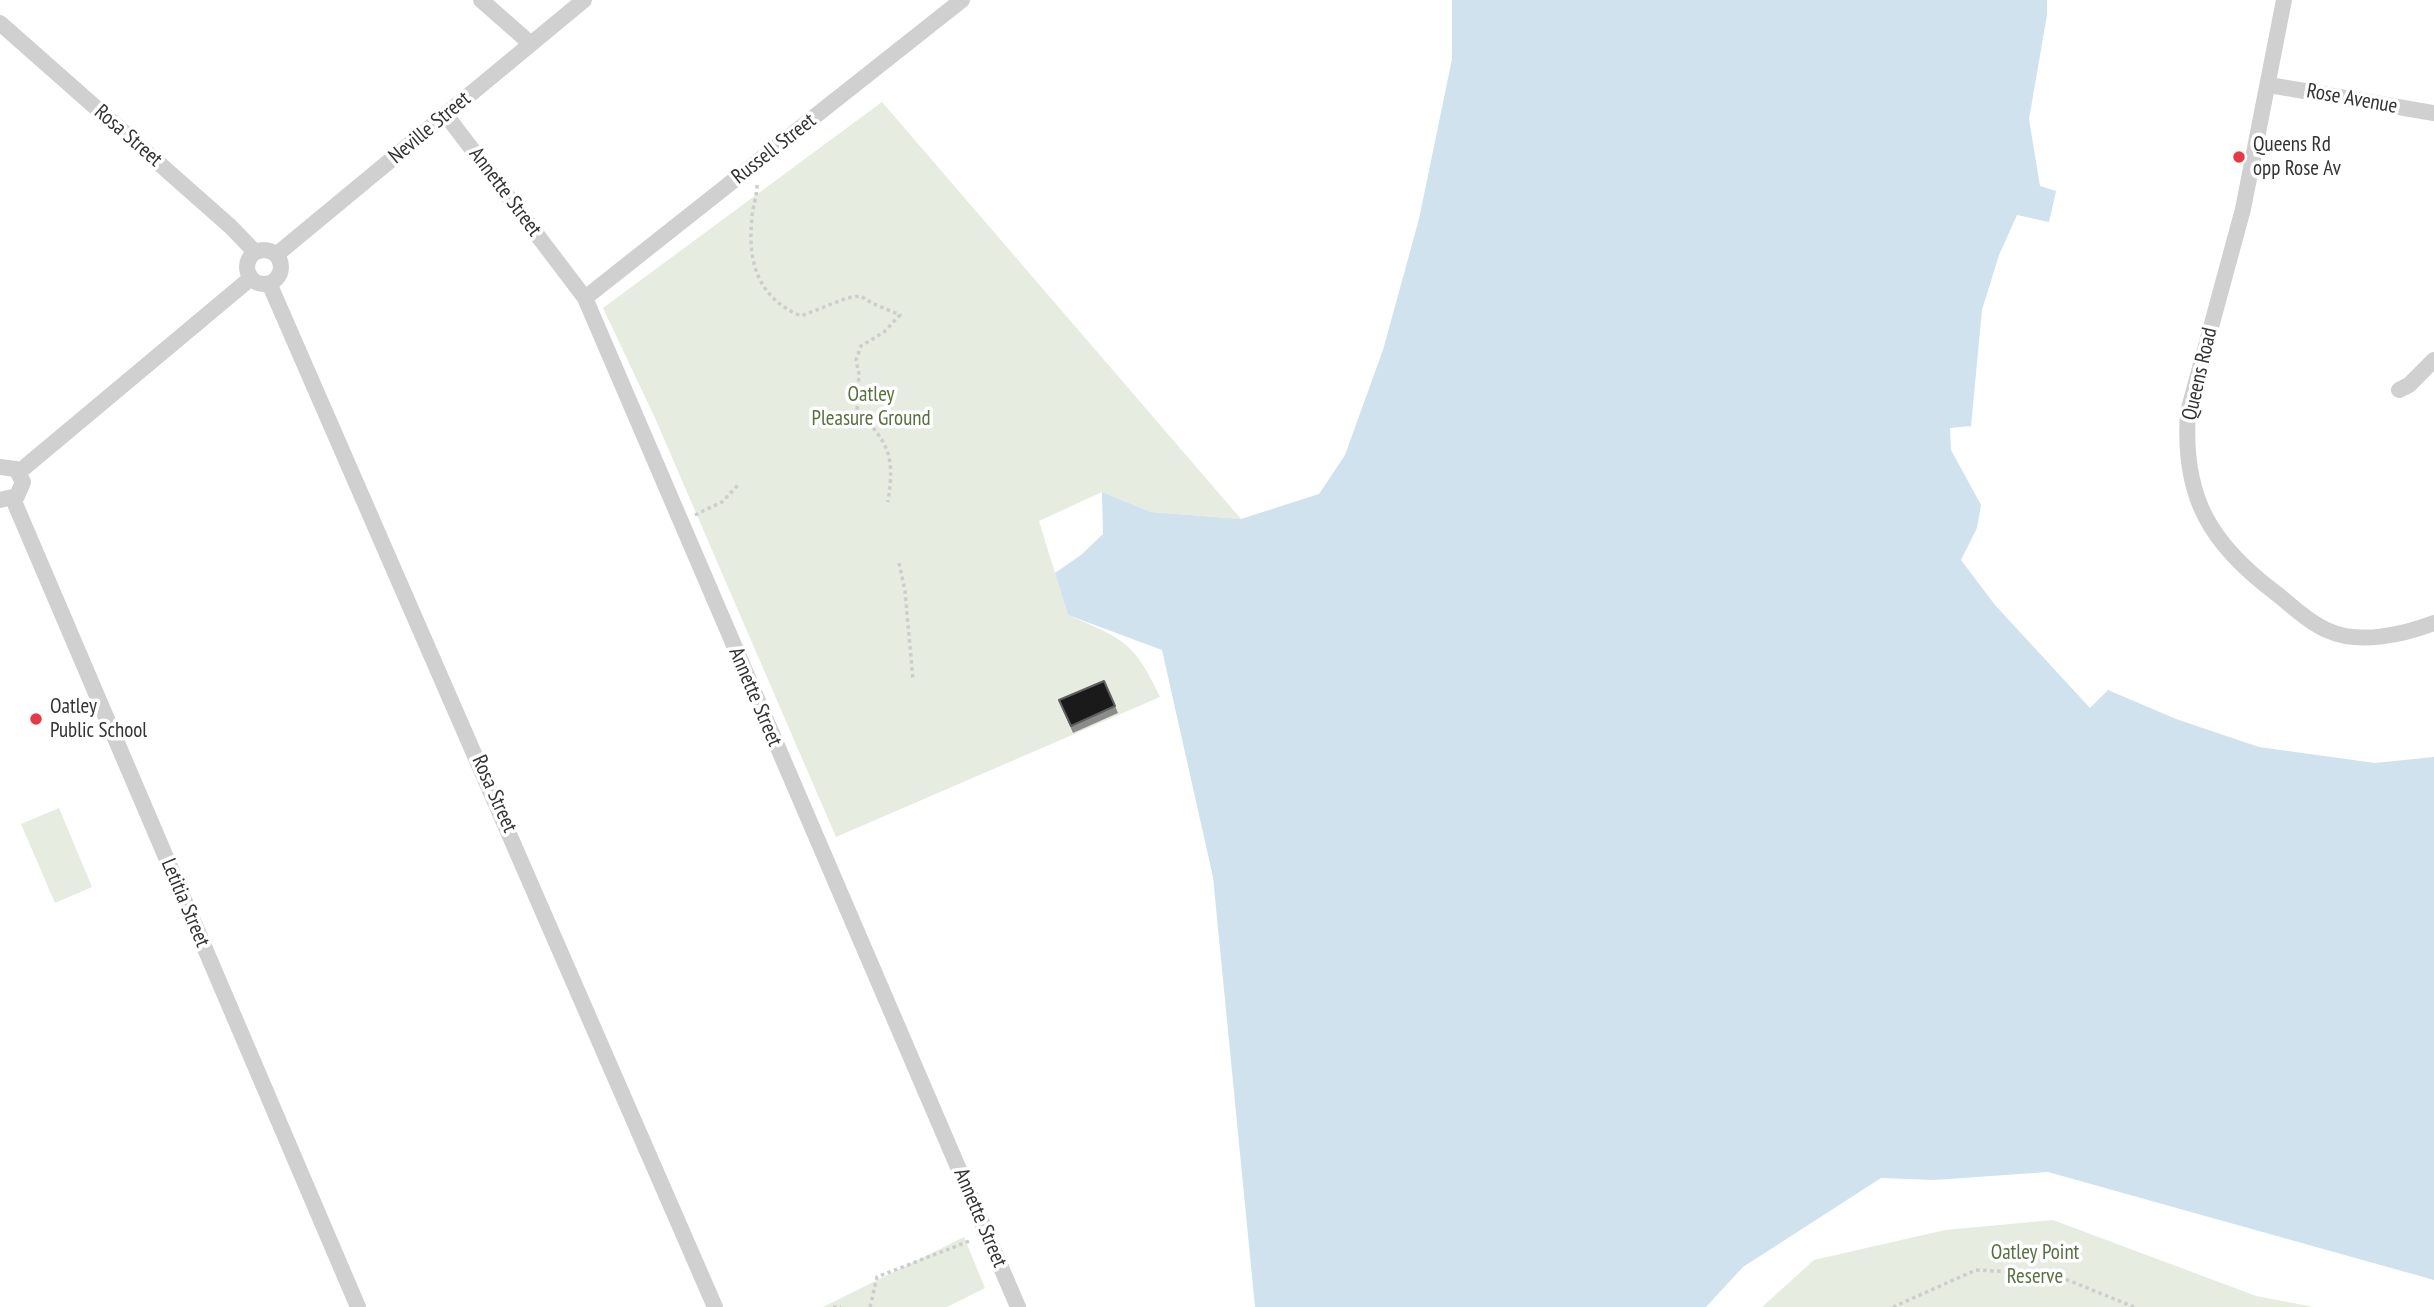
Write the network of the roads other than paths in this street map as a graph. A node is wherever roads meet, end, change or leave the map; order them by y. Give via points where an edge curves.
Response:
1 (481, 0) edge
2 (584, 0) edge
3 (962, 0) edge
4 (2284, 0) edge
5 (0, 23) edge
6 (531, 44) junction
7 (2269, 85) junction
8 (2434, 113) edge
9 (446, 115) junction
10 (255, 252) junction
11 (276, 255) junction
12 (251, 278) junction
13 (270, 283) junction
14 (585, 298) junction
15 (2434, 360) edge
16 (2399, 390) dead end
17 (0, 467) edge
18 (19, 472) junction
19 (6, 499) edge
20 (2434, 623) edge
21 (358, 1307) edge
22 (715, 1307) edge
23 (1018, 1307) edge

1 - 6 street
2 - 6 street, Neville Street
3 - 14 street, Russell Street
4 - 7 street, Queens Road
5 - 10 street, Rosa Street
6 - 9 street, Neville Street
7 - 8 street, Rose Avenue
7 - 20 street, Queens Road via 2243,209 2188,412 2186,439 2194,489 2203,514 2228,553 2326,630 2344,636 2390,635
9 - 11 street, Neville Street
9 - 14 street, Annette Street
10 - 11 street via 266,250
10 - 12 street via 247,264
11 - 13 street via 280,271
12 - 13 street
12 - 18 street
13 - 22 street, Rosa Street
14 - 23 street, Annette Street
15 - 16 street
17 - 18 street
18 - 19 street via 23,487
19 - 21 street, Letitia Street

